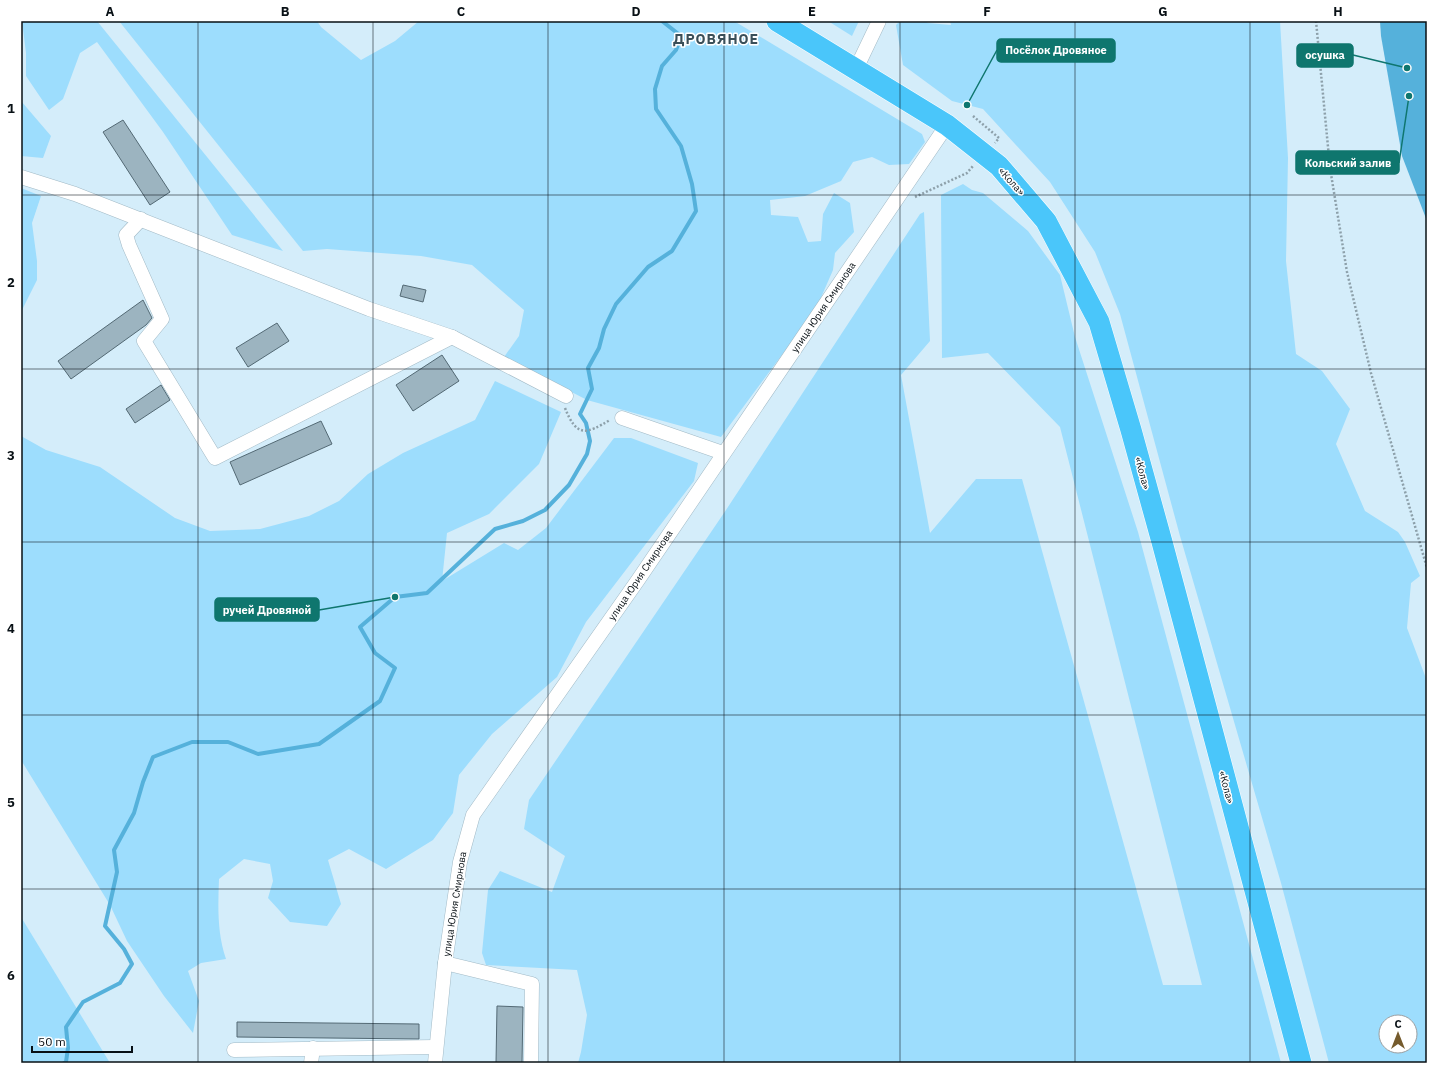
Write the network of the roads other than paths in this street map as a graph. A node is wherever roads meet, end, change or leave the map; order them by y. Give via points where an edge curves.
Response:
1 (777, 21) edge
2 (878, 21) edge
3 (856, 69) junction
4 (947, 125) junction
5 (21, 177) edge
6 (141, 219) junction
7 (452, 337) junction
8 (566, 396) road end
9 (622, 418) road end
10 (723, 453) junction
11 (445, 963) junction
12 (435, 1047) junction
13 (313, 1048) junction
14 (234, 1050) dead end
15 (312, 1063) edge
16 (435, 1063) edge
17 (531, 1063) edge
18 (1301, 1063) edge

1 - 3 highway, «Кола»
2 - 3 street
3 - 4 highway, «Кола»
4 - 10 street, улица Юрия Смирнова
4 - 18 highway, «Кола» via 985,153 1012,180 1046,221 1099,322 1162,542
5 - 6 street
6 - 7 street via 370,309
6 - 7 street via 126,234 162,319 144,341 215,458
7 - 8 street
9 - 10 street
10 - 11 street, улица Юрия Смирнова via 638,580 472,815 460,862
11 - 12 street, улица Юрия Смирнова
11 - 17 street via 532,984
12 - 13 street
12 - 16 street, улица Юрия Смирнова
13 - 14 street
13 - 15 street

